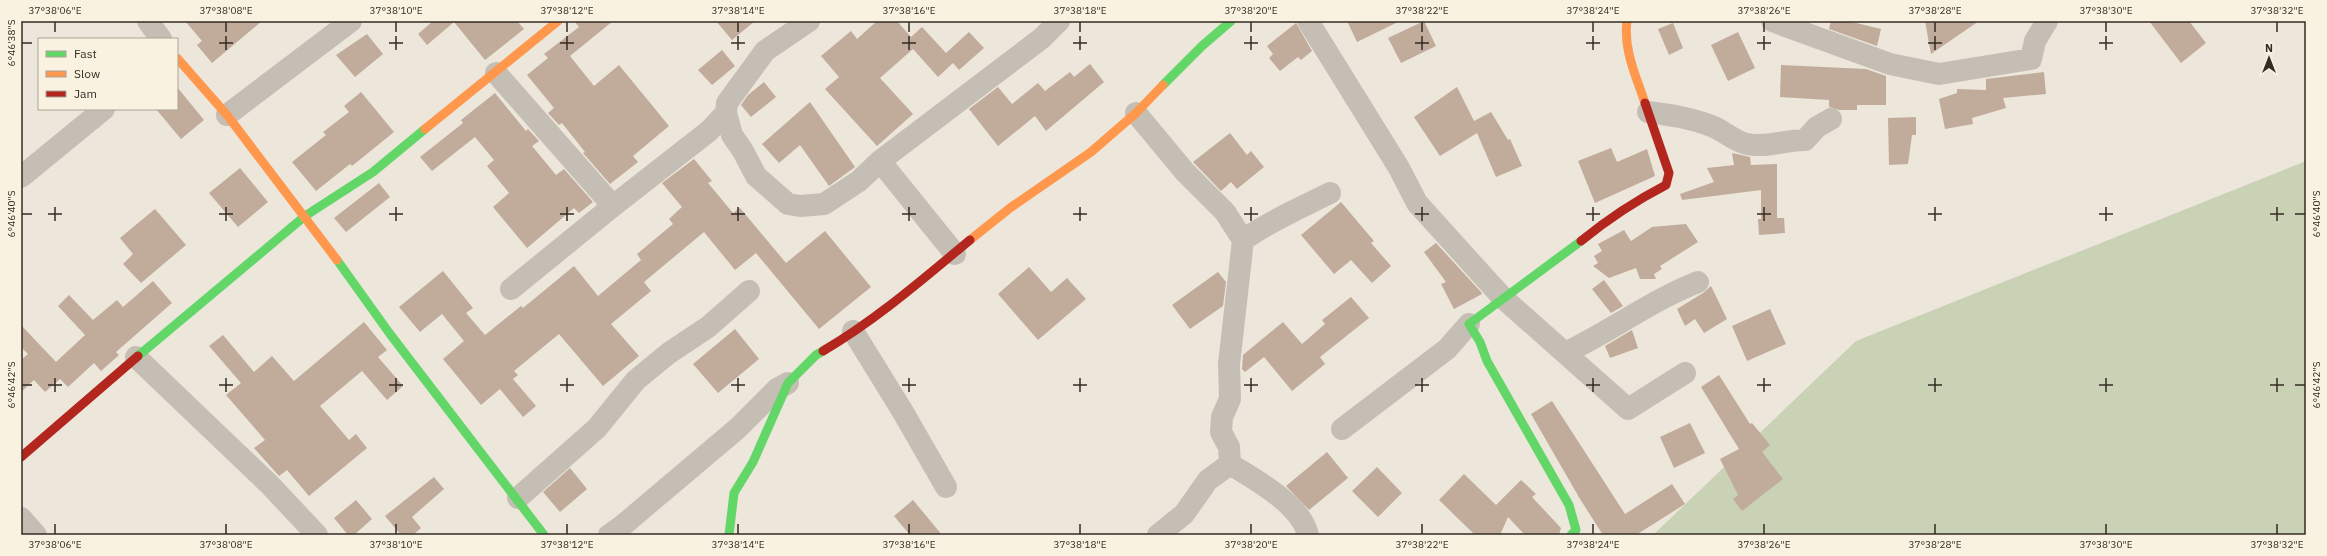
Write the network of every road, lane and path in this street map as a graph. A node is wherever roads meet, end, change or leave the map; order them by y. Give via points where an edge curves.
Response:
1 (148, 21) edge
2 (351, 21) edge
3 (558, 21) edge
4 (809, 21) edge
5 (1059, 21) edge
6 (1231, 21) edge
7 (1308, 21) edge
8 (1627, 21) edge
9 (1772, 21) edge
10 (2047, 21) edge
11 (160, 38) edge
12 (178, 59) edge
13 (496, 73) junction
14 (103, 110) edge
15 (1648, 112) junction
16 (726, 113) junction
17 (1136, 113) junction
18 (227, 114) junction
19 (1831, 119) dead end
20 (880, 161) junction
21 (21, 177) edge
22 (1330, 193) dead end
23 (613, 206) junction
24 (305, 216) junction
25 (1243, 240) junction
26 (954, 254) junction
27 (1698, 282) dead end
28 (511, 289) dead end
29 (749, 291) dead end
30 (1503, 298) junction
31 (1469, 324) junction
32 (853, 331) junction
33 (1566, 353) junction
34 (136, 357) junction
35 (1685, 373) dead end
36 (788, 383) junction
37 (1342, 429) dead end
38 (21, 457) edge
39 (1230, 464) junction
40 (946, 487) dead end
41 (518, 498) junction
42 (21, 518) edge
43 (36, 535) edge
44 (317, 535) edge
45 (544, 535) edge
46 (609, 535) edge
47 (729, 535) edge
48 (1158, 535) edge
49 (1308, 535) edge
50 (1571, 535) edge

1 - 11 street
2 - 18 street
3 - 13 street
4 - 16 street via 765,51 728,103
5 - 20 street via 1042,38
6 - 17 street via 1202,46
7 - 30 street via 1399,168 1417,203
8 - 15 street via 1624,36
9 - 10 street via 1890,64 1939,74 2031,59 2035,41
12 - 18 street
13 - 23 street
13 - 24 street via 373,172
14 - 21 street
15 - 19 street via 1686,117 1715,128 1745,144 1760,146 1805,140 1816,126
15 - 30 street via 1669,173 1666,185 1607,220 1557,261
16 - 20 street via 732,136 756,176 788,204 824,204 859,181
16 - 23 street via 709,132
17 - 25 street via 1185,172 1225,212
17 - 26 street via 1091,152 1010,208
18 - 24 street
20 - 26 street
22 - 25 street via 1294,212 1276,218
23 - 28 street
24 - 34 street
24 - 41 street via 465,434
25 - 39 street via 1229,364 1230,399 1222,417 1221,432 1229,447
26 - 32 street via 926,279
27 - 33 street via 1634,313
29 - 41 street via 708,328 669,353 636,380 597,428
30 - 31 street
30 - 33 street
31 - 37 street via 1447,349
31 - 50 street via 1480,342 1487,361 1569,505 1576,530
32 - 36 street via 816,355
32 - 40 street
33 - 35 street via 1628,409
34 - 38 street
34 - 44 street via 270,485
36 - 46 street via 777,389 738,428
36 - 47 street via 753,462 734,493
39 - 48 street via 1208,480 1184,514
39 - 49 street via 1283,499 1306,527
41 - 45 street
42 - 43 street

